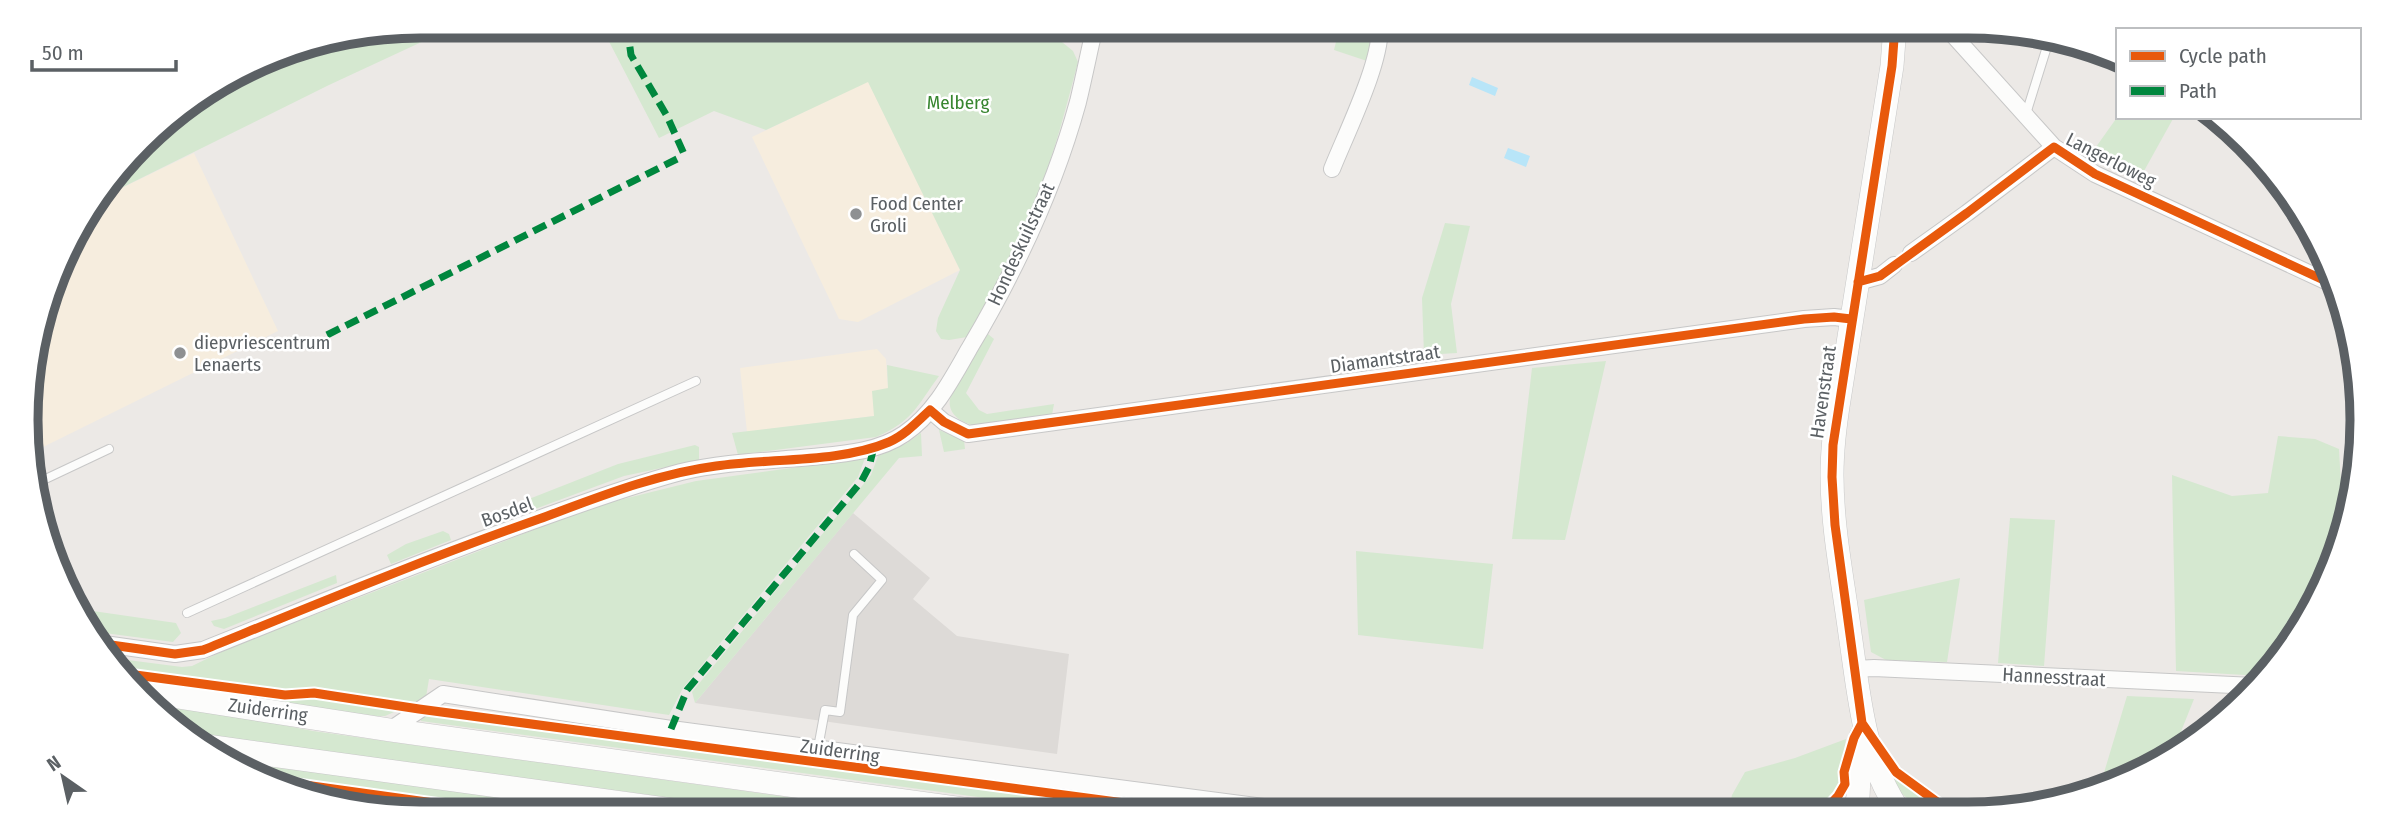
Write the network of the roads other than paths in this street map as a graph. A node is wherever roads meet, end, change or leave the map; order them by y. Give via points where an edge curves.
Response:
1 (1092, 38) edge
2 (1379, 38) edge
3 (1894, 38) edge
4 (1955, 38) edge
5 (2047, 47) edge
6 (2025, 117) junction
7 (2054, 147) junction
8 (1332, 169) dead end
9 (1911, 253) dead end
10 (1894, 265) dead end
11 (2323, 280) edge
12 (1858, 282) junction
13 (1852, 319) junction
14 (696, 381) dead end
15 (930, 410) junction
16 (109, 449) dead end
17 (44, 480) edge
18 (854, 554) dead end
19 (187, 613) dead end
20 (112, 645) edge
21 (1855, 669) junction
22 (2243, 686) edge
23 (153, 693) edge
24 (1862, 723) junction
25 (390, 730) junction
26 (818, 748) junction
27 (227, 749) edge
28 (614, 802) edge
29 (912, 802) edge
30 (1226, 802) edge
31 (1858, 802) edge
32 (1896, 802) edge

1 - 15 street, Hondeskuilstraat via 1078,103 1033,228 977,336
2 - 8 street via 1375,61
3 - 12 main road, Havenstraat
4 - 6 street, Langerloweg
5 - 6 lane
6 - 7 street, Langerloweg
7 - 9 street, Langerloweg
7 - 11 street, Langerloweg via 2095,174
10 - 12 street via 1880,276
12 - 13 main road, Havenstraat
13 - 15 street, Diamantstraat via 1804,319 968,434
13 - 21 main road, Havenstraat via 1832,477
14 - 19 lane
15 - 20 street, Bosdel via 905,433 874,447 716,466 627,487 203,650 175,654
16 - 17 lane
18 - 26 lane via 882,580 853,615 840,712 825,710
21 - 22 street, Hannesstraat
21 - 24 main road, Havenstraat
23 - 25 main road, Zuiderring
24 - 31 main road, Havenstraat
24 - 32 main road, Havenstraat via 1878,776
25 - 26 street, Zuiderring via 443,694
25 - 29 main road, Zuiderring
26 - 30 street, Zuiderring
27 - 28 main road

